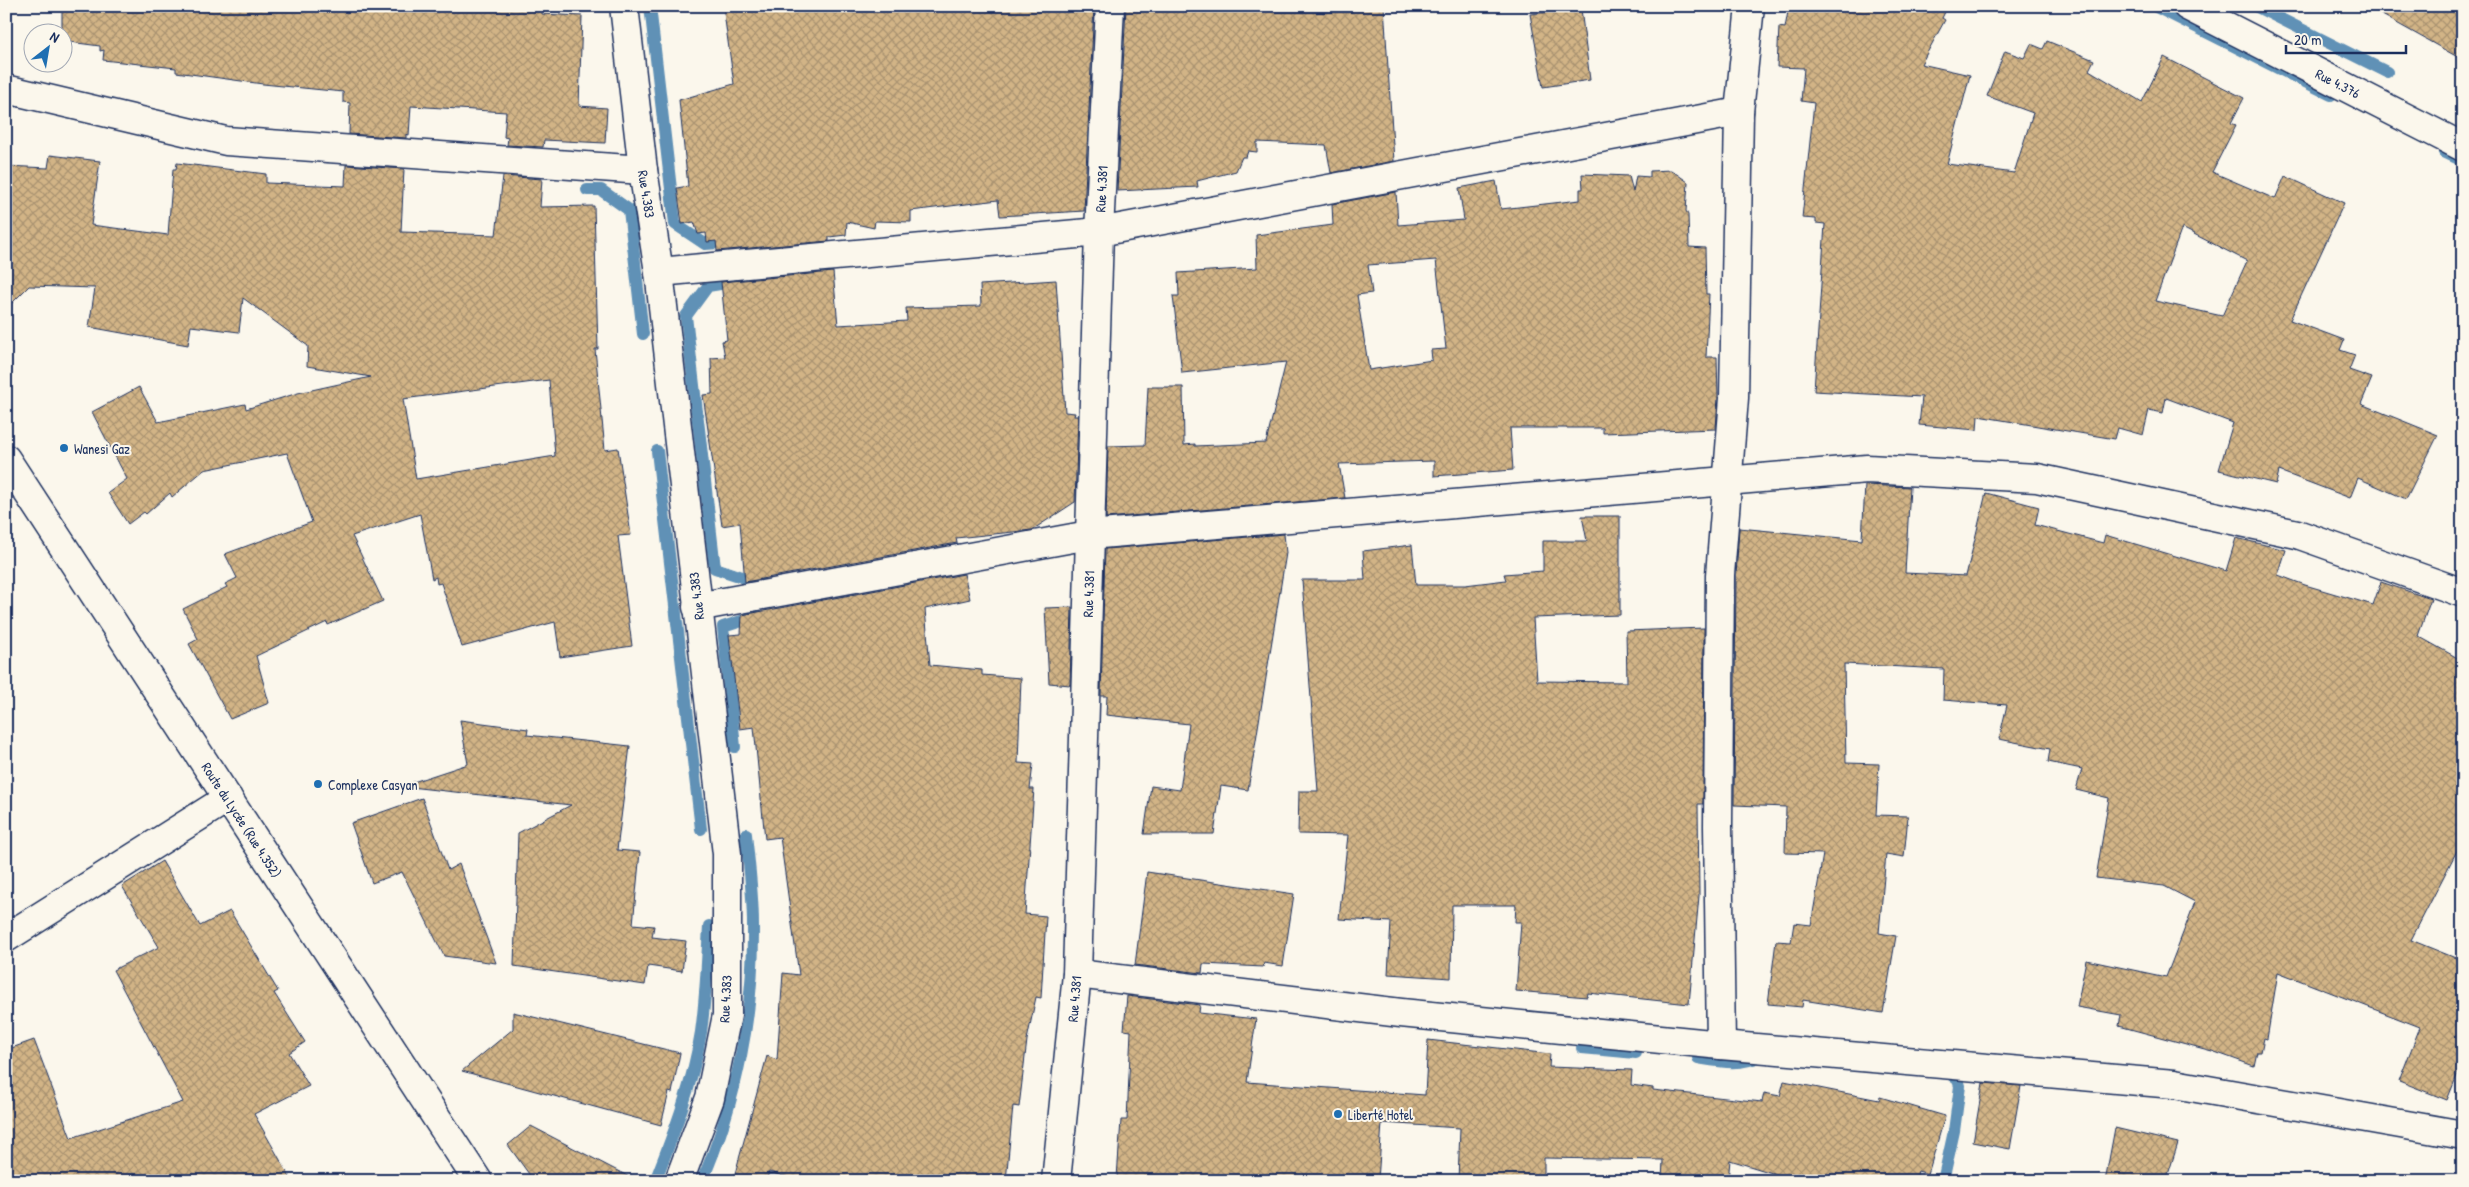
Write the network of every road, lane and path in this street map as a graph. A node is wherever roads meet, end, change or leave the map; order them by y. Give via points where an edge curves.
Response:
1 (624, 6) edge
2 (1110, 6) edge
3 (1750, 6) edge
4 (2186, 6) edge
5 (6, 89) edge
6 (1738, 112) junction
7 (2463, 146) edge
8 (643, 170) junction
9 (1099, 232) junction
10 (659, 272) junction
11 (6, 459) edge
12 (1728, 480) junction
13 (1089, 535) junction
14 (2463, 593) edge
15 (697, 607) junction
16 (228, 798) junction
17 (6, 938) edge
18 (1077, 974) junction
19 (1721, 1044) junction
20 (2463, 1135) edge
21 (478, 1181) edge
22 (679, 1181) edge
23 (1056, 1181) edge

1 - 8 street, Rue 4.383
2 - 9 street, Rue 4.381
3 - 6 street
4 - 7 street, Rue 4.376
5 - 8 street via 226,141
6 - 9 street
6 - 12 street via 1734,398
8 - 10 street, Rue 4.383
9 - 10 street
9 - 13 street, Rue 4.381
10 - 15 street, Rue 4.383
11 - 16 street, Route du Lycée (Rue 4.352)
12 - 13 street
12 - 14 street via 1867,469 2037,478 2297,534
12 - 19 street via 1720,574 1718,826
13 - 15 street
13 - 18 street, Rue 4.381
15 - 22 street, Rue 4.383 via 727,854 727,1015 710,1098
16 - 17 street
16 - 21 street, Route du Lycée (Rue 4.352)
18 - 19 street via 1401,1013
18 - 23 street, Rue 4.381
19 - 20 street via 2174,1084

